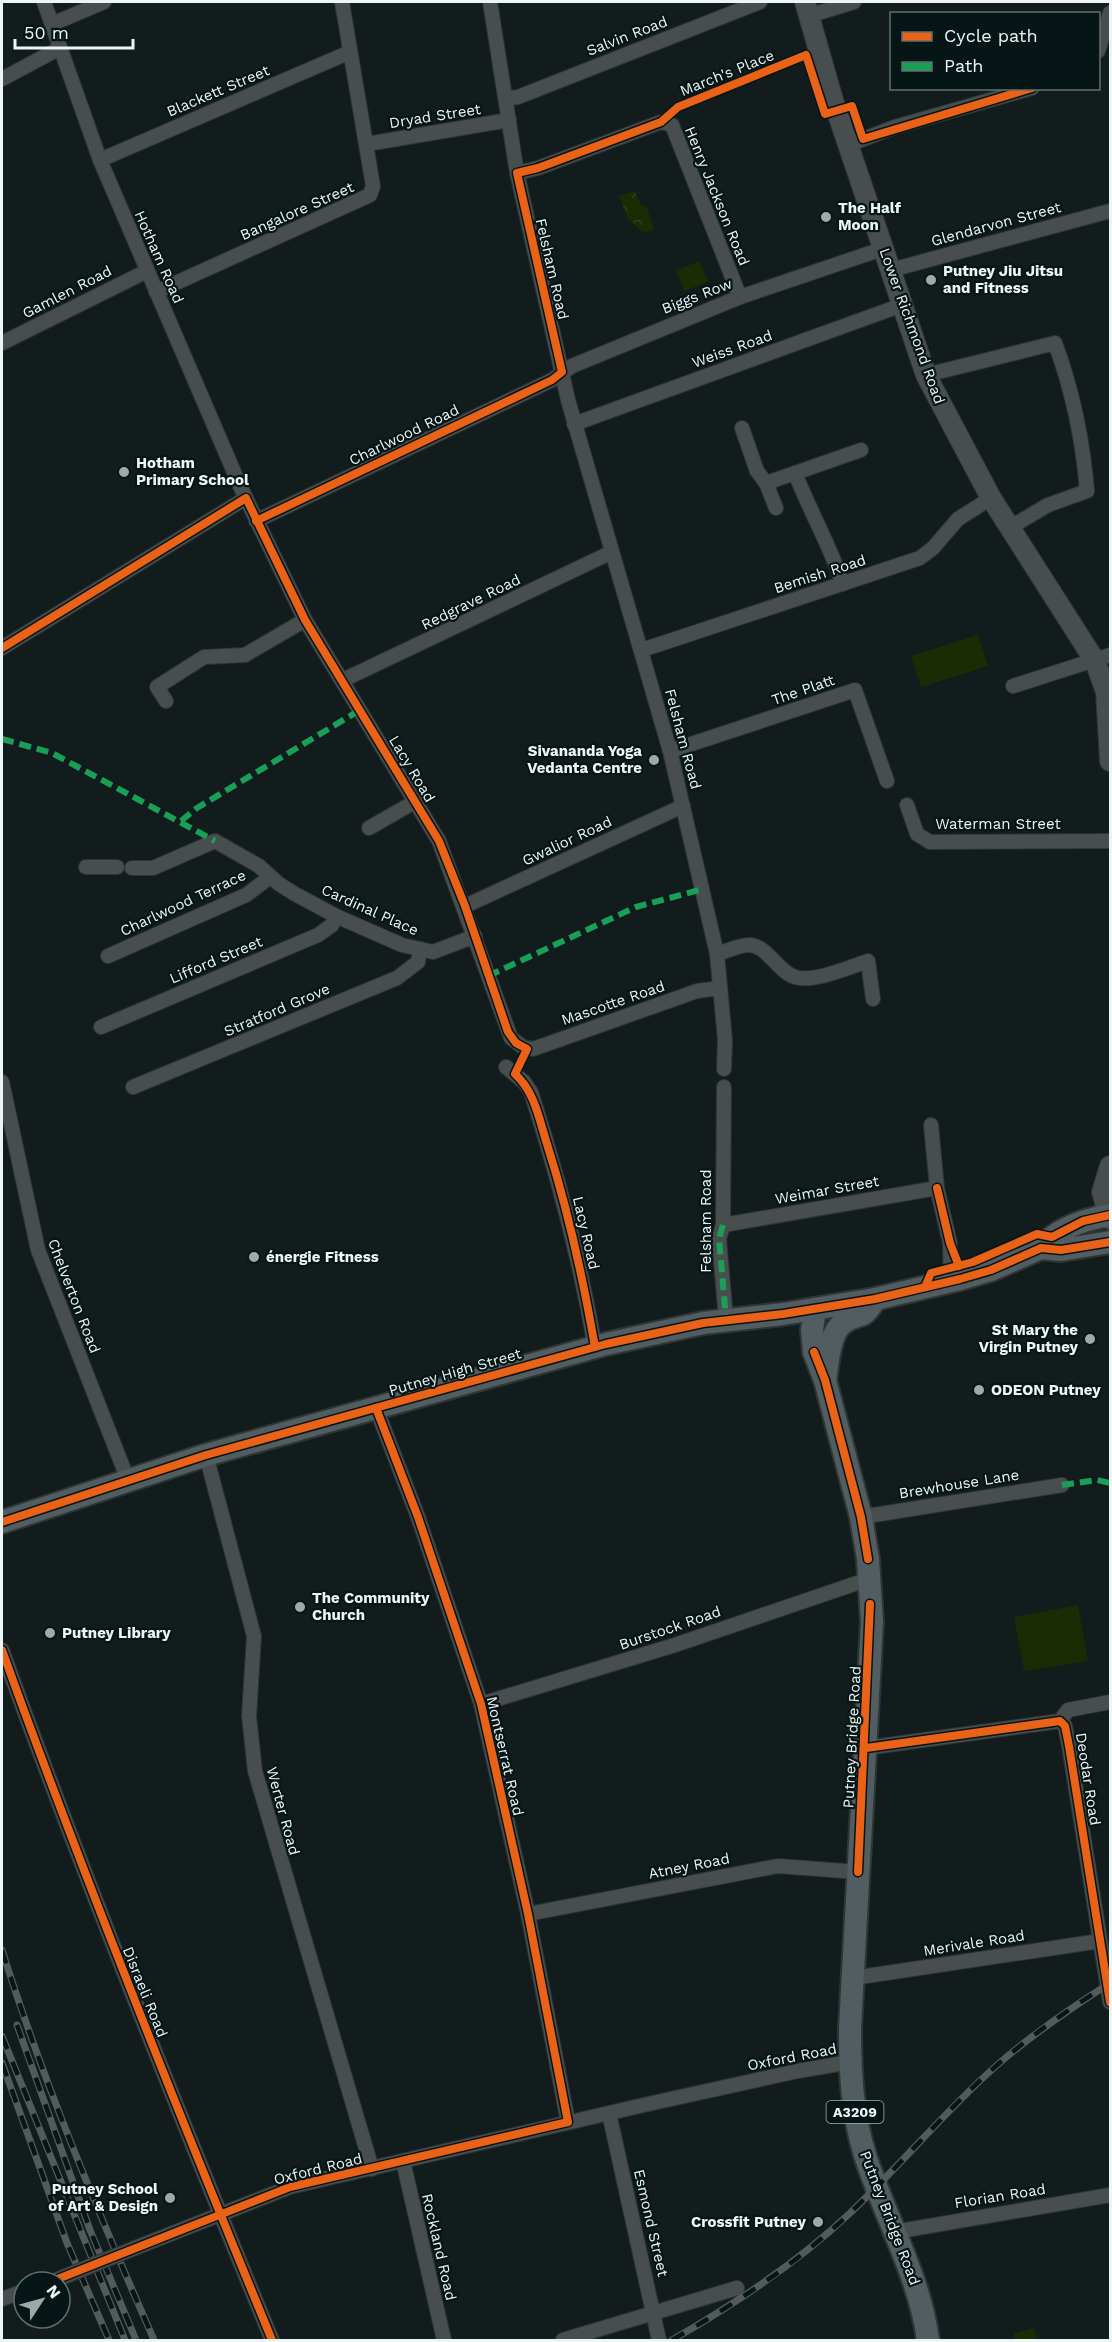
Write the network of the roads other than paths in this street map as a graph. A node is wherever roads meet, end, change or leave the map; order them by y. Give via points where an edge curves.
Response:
1 (44, 2) edge
2 (104, 2) edge
3 (342, 2) edge
4 (490, 2) edge
5 (760, 2) edge
6 (854, 2) edge
7 (807, 9) edge
8 (1110, 13) edge
9 (52, 24) junction
10 (1100, 45) edge
11 (60, 48) junction
12 (350, 52) junction
13 (2, 79) edge
14 (1025, 90) edge
15 (506, 99) junction
16 (509, 120) junction
17 (367, 144) junction
18 (848, 145) junction
19 (100, 160) junction
20 (517, 173) junction
21 (1110, 210) edge
22 (882, 249) junction
23 (891, 270) junction
24 (147, 271) junction
25 (156, 292) junction
26 (740, 297) junction
27 (902, 305) junction
28 (2, 343) edge
29 (562, 372) junction
30 (926, 375) junction
31 (574, 424) junction
32 (742, 428) dead end
33 (861, 450) dead end
34 (795, 473) junction
35 (766, 483) junction
36 (246, 498) junction
37 (991, 498) junction
38 (776, 508) dead end
39 (256, 521) junction
40 (1009, 528) junction
41 (612, 552) junction
42 (843, 584) junction
43 (305, 620) junction
44 (2, 648) edge
45 (642, 650) junction
46 (1103, 658) edge
47 (343, 680) junction
48 (1013, 686) dead end
49 (166, 701) dead end
50 (669, 751) junction
51 (1110, 761) edge
52 (887, 781) dead end
53 (416, 801) junction
54 (907, 805) dead end
55 (683, 806) junction
56 (369, 828) dead end
57 (1110, 840) edge
58 (86, 867) dead end
59 (117, 867) dead end
60 (132, 868) dead end
61 (270, 877) junction
62 (465, 906) junction
63 (336, 916) junction
64 (475, 936) junction
65 (420, 950) junction
66 (717, 954) junction
67 (108, 956) dead end
68 (720, 988) junction
69 (873, 999) dead end
70 (101, 1027) dead end
71 (518, 1044) joint
72 (506, 1067) dead end
73 (724, 1069) dead end
74 (2, 1082) edge
75 (133, 1087) dead end
76 (724, 1087) dead end
77 (931, 1125) dead end
78 (1110, 1166) edge
79 (937, 1188) junction
80 (1110, 1214) edge
81 (1110, 1219) edge
82 (723, 1225) junction
83 (1110, 1242) edge
84 (1041, 1248) junction
85 (951, 1282) junction
86 (875, 1299) junction
87 (815, 1309) junction
88 (726, 1319) junction
89 (595, 1347) junction
90 (825, 1380) junction
91 (376, 1408) junction
92 (206, 1455) junction
93 (128, 1480) junction
94 (1062, 1485) dead end
95 (861, 1517) junction
96 (2, 1522) edge
97 (869, 1579) junction
98 (2, 1650) edge
99 (1110, 1702) edge
100 (480, 1704) junction
101 (1060, 1720) junction
102 (866, 1748) junction
103 (858, 1872) junction
104 (528, 1914) junction
105 (1100, 1941) junction
106 (853, 1978) junction
107 (1110, 2002) edge
108 (850, 2062) junction
109 (609, 2113) junction
110 (568, 2122) junction
111 (403, 2161) junction
112 (372, 2169) junction
113 (1110, 2195) edge
114 (220, 2214) junction
115 (894, 2232) junction
116 (72, 2273) edge
117 (738, 2288) dead end
118 (654, 2314) junction
119 (272, 2340) edge
120 (444, 2340) edge
121 (563, 2340) edge
122 (659, 2340) edge
123 (928, 2340) edge

1 - 9 street, Hotham Road
2 - 9 street
3 - 12 street, Bangalore Street
4 - 15 street, Felsham Road
5 - 15 street, Salvin Road
6 - 7 street
7 - 18 main road, Lower Richmond Road
8 - 10 street
9 - 11 street, Hotham Road
11 - 13 street
11 - 19 street, Hotham Road
12 - 17 street, Bangalore Street
12 - 19 street, Blackett Street
14 - 18 street via 895,127
15 - 16 street, Felsham Road
16 - 17 street, Dryad Street
16 - 20 street, Felsham Road
17 - 25 street, Bangalore Street via 373,186 370,195
18 - 22 main road, Lower Richmond Road
19 - 24 street, Hotham Road
20 - 26 street, Henry Jackson Road via 661,122 672,125
20 - 29 street, Felsham Road
21 - 23 street, Glendarvon Street
22 - 23 main road, Lower Richmond Road
22 - 26 street, Biggs Row
23 - 27 main road, Lower Richmond Road
24 - 25 street, Hotham Road
24 - 28 street, Gamlen Road
25 - 36 street, Hotham Road
26 - 29 street, Biggs Row
27 - 30 main road, Lower Richmond Road
27 - 31 street, Weiss Road
29 - 31 street, Felsham Road
29 - 39 street, Charlwood Road
30 - 37 main road, Lower Richmond Road
30 - 40 street via 1055,343 1065,370 1087,491 1048,505
31 - 41 street, Felsham Road
32 - 35 street via 757,471
33 - 34 street
34 - 35 street
34 - 42 street
35 - 38 street
36 - 39 street, Hotham Road
36 - 44 street
37 - 40 main road, Lower Richmond Road
37 - 42 street, Bemish Road via 958,519 920,558
39 - 43 street, Lacy Road
40 - 46 main road, Lower Richmond Road
41 - 45 street, Felsham Road
41 - 47 street, Redgrave Road
42 - 45 street, Bemish Road
43 - 47 street, Lacy Road
43 - 49 street via 245,655 204,657 157,687
45 - 50 street, Felsham Road
46 - 48 street
46 - 51 main road, Lower Richmond Road
47 - 53 street, Lacy Road
50 - 52 street, The Platt via 855,690
50 - 55 street, Felsham Road
53 - 56 street
53 - 62 street, Lacy Road via 439,841
54 - 57 street, Waterman Street via 917,834 930,842
55 - 62 street, Gwalior Road
55 - 66 street, Felsham Road
58 - 59 street
60 - 61 street, Cardinal Place via 153,868 215,841 259,866
61 - 63 street, Cardinal Place
61 - 67 street, Charlwood Terrace via 246,895
62 - 64 street, Lacy Road
63 - 65 street, Cardinal Place
63 - 70 street, Lifford Street via 332,925 318,935
64 - 65 street, Cardinal Place via 443,950
64 - 71 street, Lacy Road via 508,1032
65 - 75 street, Stratford Grove via 418,962 397,978
66 - 68 street, Felsham Road
66 - 69 street via 749,945 759,948 796,978 819,976 868,961
68 - 71 street, Mascotte Road via 697,991 533,1048
68 - 73 street, Felsham Road
72 - 89 street, Lacy Road via 531,1092 577,1251
74 - 93 street, Chelverton Road via 38,1250
76 - 82 street, Felsham Road
77 - 79 street
78 - 80 main road via 1102,1192
79 - 82 street, Weimar Street
79 - 85 street via 950,1243
80 - 81 main road
80 - 84 main road via 1080,1223 1052,1237
82 - 88 street, Felsham Road via 719,1239
83 - 84 main road, Putney High Street via 1061,1250
84 - 85 main road, Putney High Street
85 - 86 main road, Putney High Street
86 - 87 main road, Putney High Street
86 - 90 main road, Putney Bridge Road / A3209 via 866,1314 843,1323 836,1331
87 - 88 main road, Putney High Street
87 - 90 main road, Putney Bridge Road / A3209 via 814,1352
88 - 89 main road, Putney High Street
89 - 91 main road, Putney High Street
90 - 95 main road, Putney Bridge Road / A3209
91 - 92 main road, Putney High Street
91 - 100 street, Montserrat Road
92 - 93 main road, Putney High Street
92 - 112 street, Werter Road via 254,1636 249,1716 255,1771
93 - 96 main road, Putney High Street
94 - 95 street, Brewhouse Lane
95 - 97 main road, Putney Bridge Road / A3209
97 - 100 street, Burstock Road via 665,1648
97 - 102 main road, Putney Bridge Road / A3209 via 872,1622
98 - 114 street, Disraeli Road via 78,1860
99 - 101 street, Deodar Road via 1068,1710
100 - 104 street, Montserrat Road
101 - 102 street, Deodar Road
101 - 105 street, Deodar Road via 1069,1746
102 - 103 main road, Putney Bridge Road / A3209
103 - 104 street, Atney Road via 778,1866
103 - 106 main road, Putney Bridge Road / A3209
104 - 110 street, Montserrat Road
105 - 106 street, Merivale Road
105 - 107 street, Deodar Road
106 - 108 main road, Putney Bridge Road / A3209
108 - 109 street, Oxford Road
108 - 115 main road, Putney Bridge Road / A3209 via 865,2155
109 - 110 street, Oxford Road
109 - 118 street, Esmond Street
110 - 111 street, Oxford Road
111 - 112 street, Oxford Road
111 - 120 street, Rockland Road
112 - 114 street, Oxford Road via 290,2187
113 - 115 street, Florian Road
114 - 116 street, Oxford Road, bridge
114 - 119 street, Disraeli Road
115 - 123 main road, Putney Bridge Road / A3209 via 923,2306
117 - 118 street
118 - 121 street
118 - 122 street, Esmond Street

